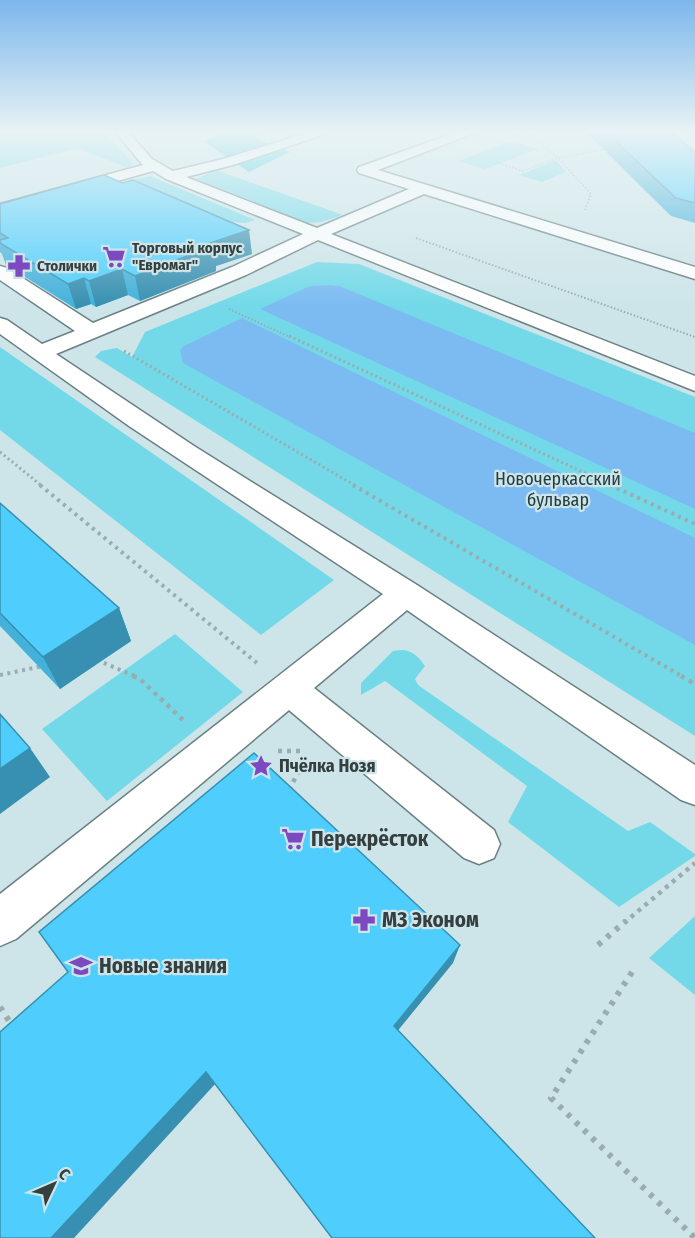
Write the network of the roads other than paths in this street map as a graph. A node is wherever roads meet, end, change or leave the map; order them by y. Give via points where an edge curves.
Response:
1 (70, 190) edge
2 (206, 190) edge
3 (421, 190) edge
4 (425, 190) edge
5 (0, 209) edge
6 (279, 219) junction
7 (258, 226) dead end
8 (316, 235) junction
9 (0, 272) edge
10 (695, 273) edge
11 (0, 324) edge
12 (90, 331) junction
13 (39, 353) junction
14 (695, 384) edge
15 (406, 593) junction
16 (288, 688) junction
17 (695, 787) edge
18 (479, 844) dead end
19 (0, 923) edge

1 - 5 street
2 - 6 street
3 - 8 street
4 - 10 street
6 - 7 street
6 - 8 street
8 - 12 street
8 - 14 street
9 - 12 street
11 - 13 street
12 - 13 street
13 - 15 street
15 - 16 street
15 - 17 street
16 - 18 street
16 - 19 street

